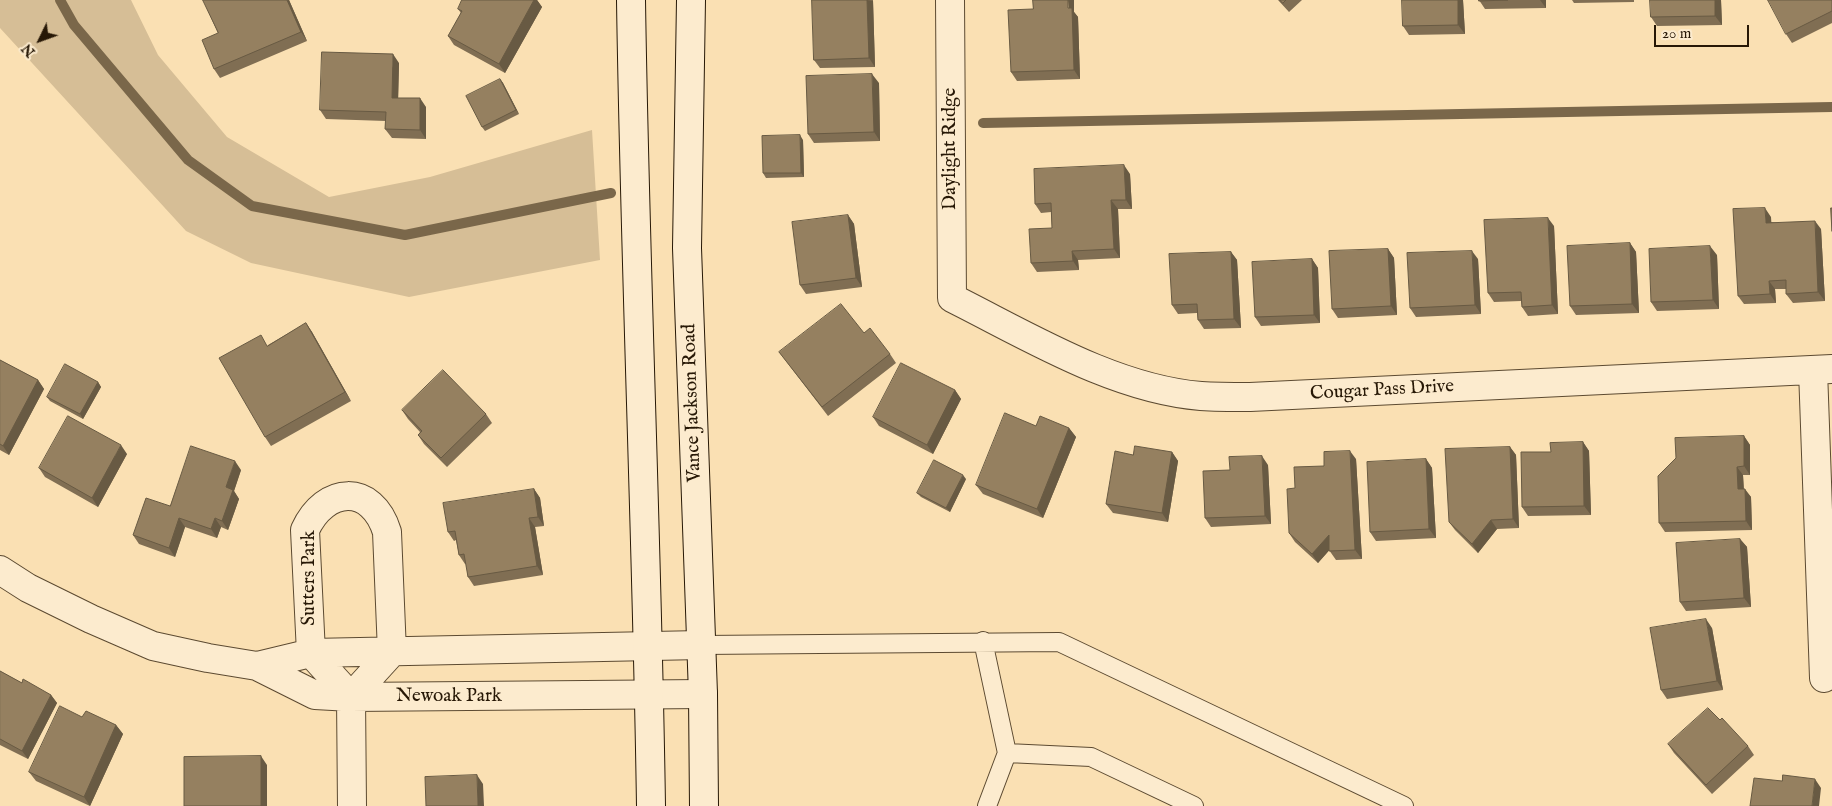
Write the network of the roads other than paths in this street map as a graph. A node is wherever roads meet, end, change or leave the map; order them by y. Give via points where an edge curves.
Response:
1 (631, 0) edge
2 (691, 0) edge
3 (950, 0) edge
4 (952, 298) joint
5 (1822, 369) edge
6 (0, 570) edge
7 (983, 641) junction
8 (701, 645) junction
9 (648, 646) junction
10 (392, 652) junction
11 (311, 653) junction
12 (257, 666) junction
13 (1824, 678) dead end
14 (703, 694) junction
15 (649, 696) junction
16 (351, 697) junction
17 (1007, 753) junction
18 (352, 806) edge
19 (651, 806) edge
20 (704, 806) edge
21 (987, 806) edge
22 (1194, 806) edge
23 (1404, 806) edge

1 - 9 street via 635,259
2 - 8 street, Vance Jackson Road via 687,248
3 - 4 street, Daylight Ridge
4 - 5 street, Cougar Pass Drive via 1066,355 1114,375 1200,396 1250,397
5 - 13 street
6 - 12 street, Newoak Park via 28,588 153,646
7 - 8 lane
7 - 17 lane
7 - 23 lane via 1059,642
8 - 9 street, Newoak Park
8 - 14 street, Vance Jackson Road
9 - 10 street, Newoak Park
9 - 15 street
10 - 11 street, Newoak Park
10 - 11 street, Sutters Park via 387,532 382,517 370,503 350,496 328,500 312,516 306,530
10 - 16 street
11 - 12 street, Newoak Park
11 - 16 street, Sutters Park
12 - 16 street, Newoak Park via 315,695
14 - 15 street, Newoak Park
14 - 20 street, Vance Jackson Road
15 - 16 street, Newoak Park
15 - 19 street
16 - 18 street
17 - 21 lane
17 - 22 lane via 1091,757

